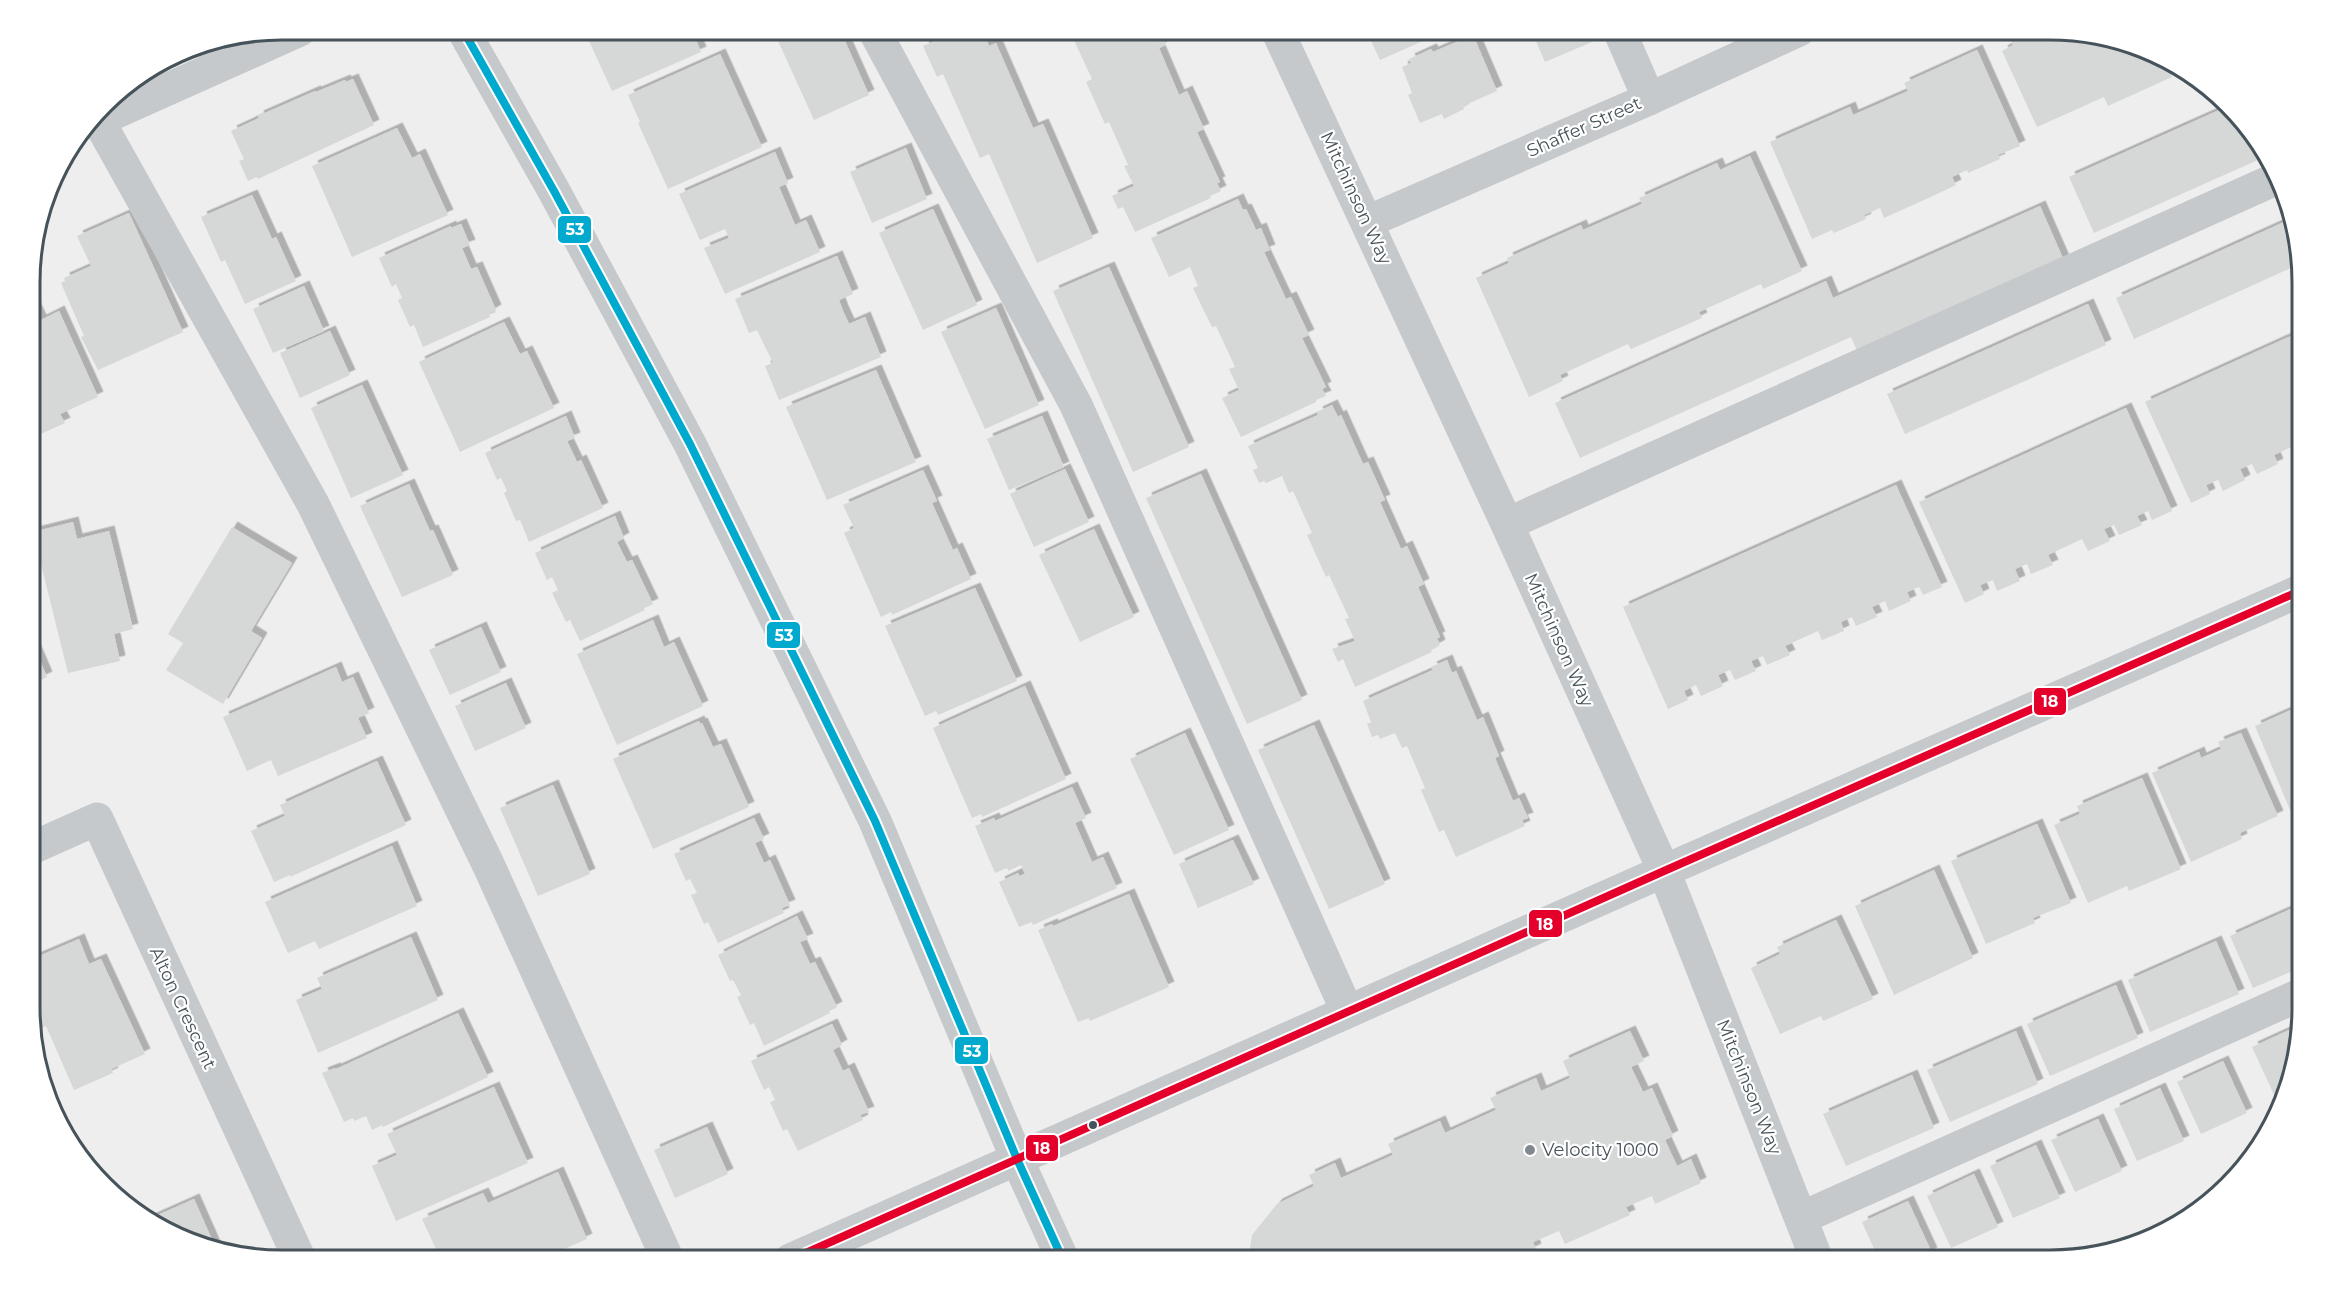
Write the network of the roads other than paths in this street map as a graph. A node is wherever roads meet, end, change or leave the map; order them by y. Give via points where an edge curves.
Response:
1 (277, 40) edge
2 (469, 40) edge
3 (879, 40) edge
4 (1282, 40) edge
5 (1623, 40) edge
6 (1777, 40) edge
7 (1649, 99) junction
8 (107, 116) edge
9 (99, 126) edge
10 (2271, 181) edge
11 (1367, 222) junction
12 (1507, 524) junction
13 (2292, 594) edge
14 (40, 844) edge
15 (1664, 871) junction
16 (2292, 998) edge
17 (1347, 1011) junction
18 (1017, 1159) junction
19 (1801, 1218) junction
20 (295, 1250) edge
21 (664, 1250) edge
22 (812, 1250) edge
23 (1058, 1250) edge
24 (1813, 1250) edge

1 - 8 street
2 - 18 street via 690,444 870,810
3 - 17 street via 1076,405
4 - 11 street, Mitchinson Way
5 - 7 street
6 - 7 street, Shaffer Street
7 - 11 street, Shaffer Street
9 - 21 street via 313,504 488,864
10 - 12 street
11 - 12 street, Mitchinson Way
12 - 15 street, Mitchinson Way
13 - 15 street
14 - 20 street, Alton Crescent via 97,819
15 - 17 street
15 - 19 street, Mitchinson Way
16 - 19 street
17 - 18 street
18 - 22 street
18 - 23 street
19 - 24 street, Mitchinson Way

